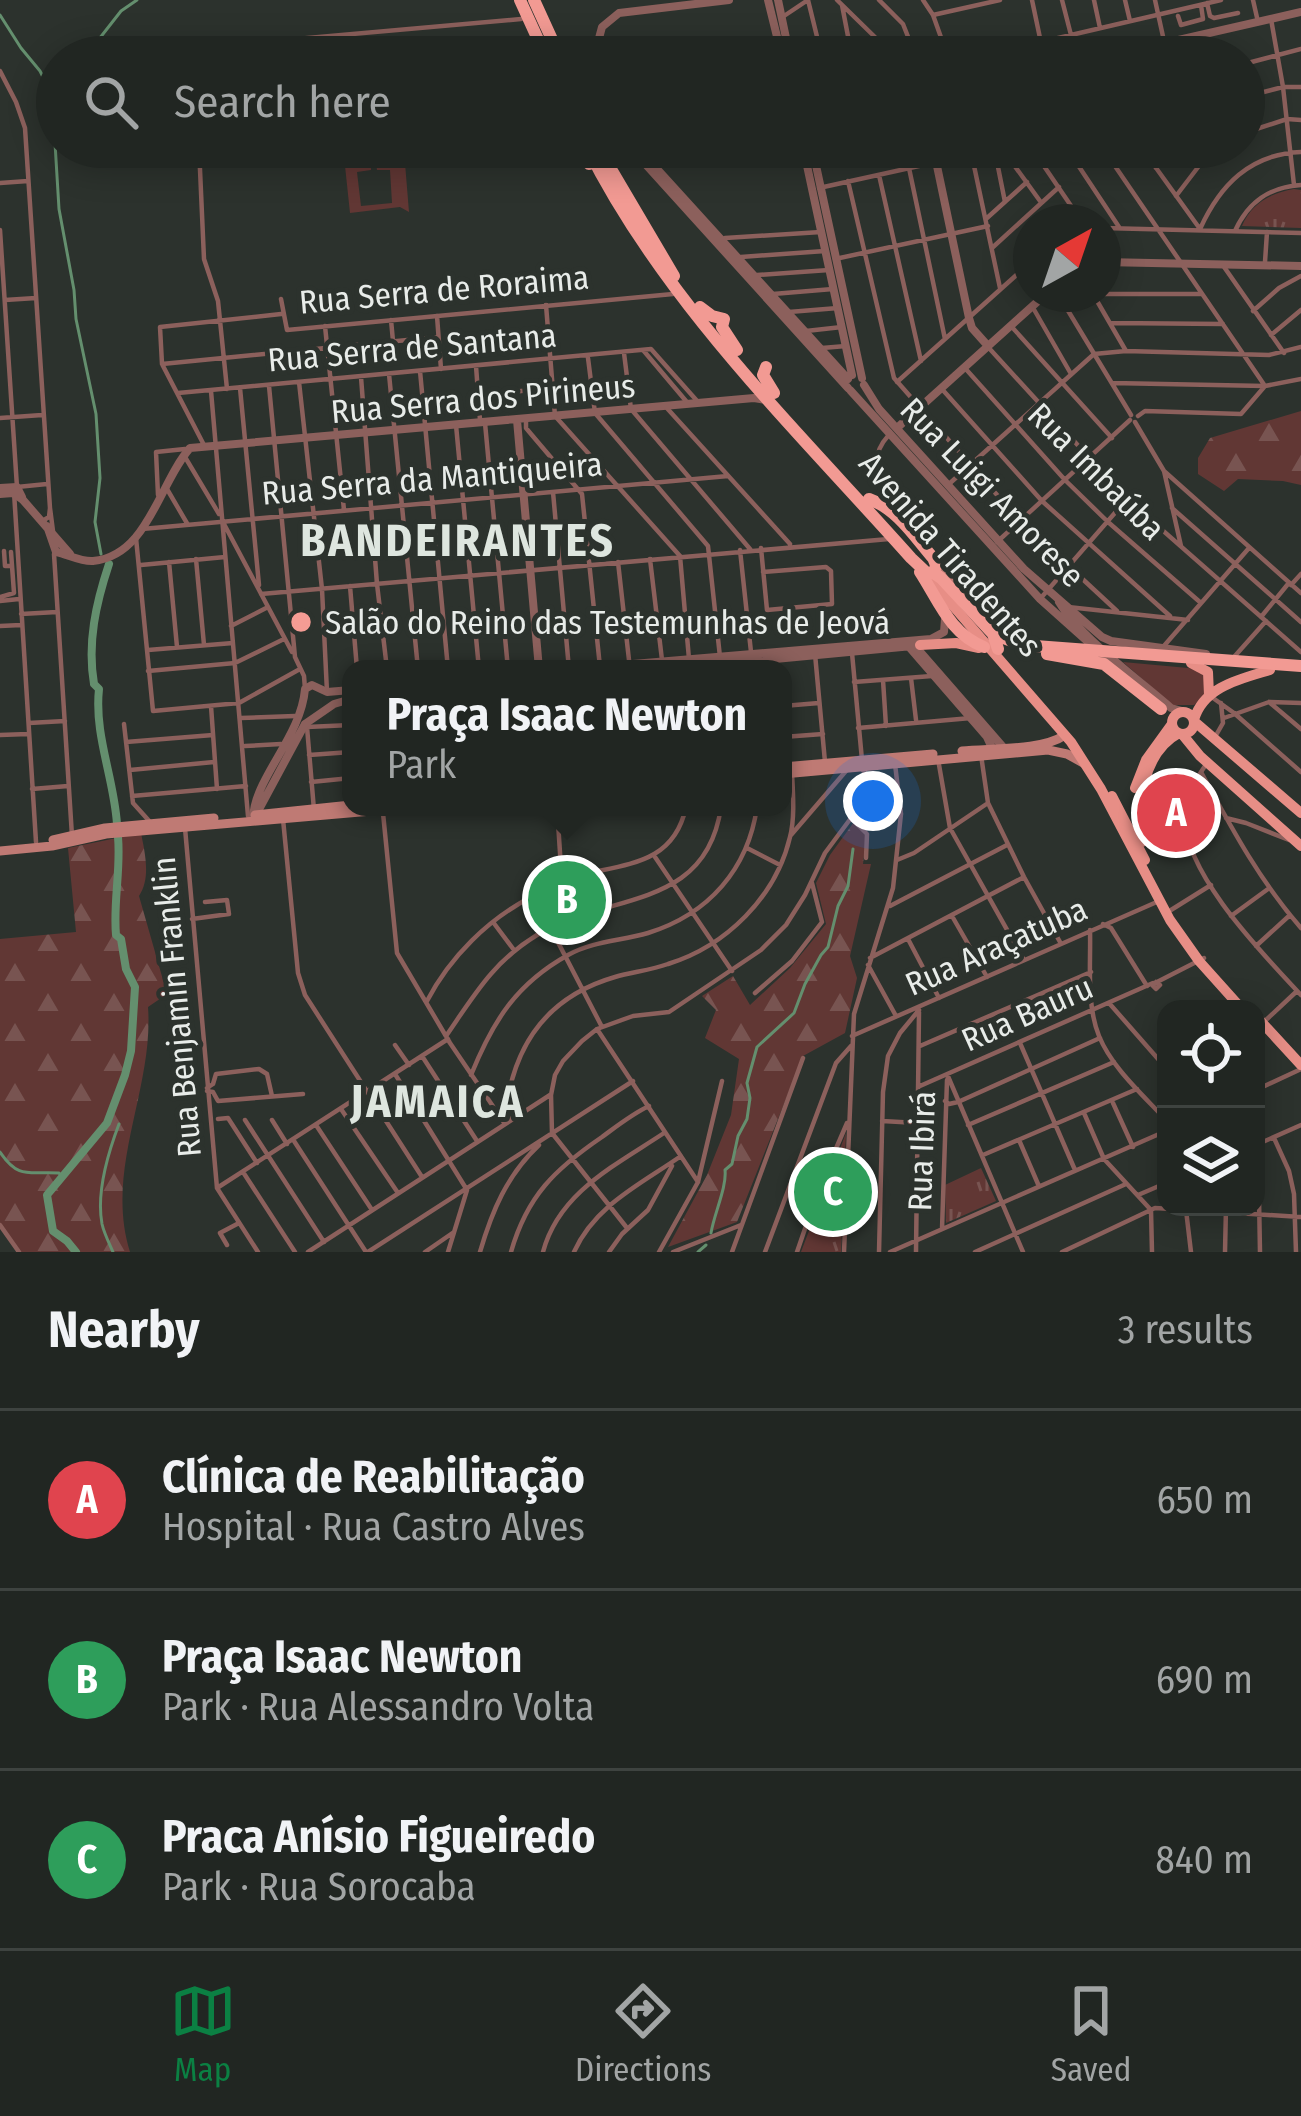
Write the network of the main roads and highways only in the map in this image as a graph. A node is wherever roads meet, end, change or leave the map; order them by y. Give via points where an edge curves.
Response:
1 (523, 0) edge
2 (532, 36) edge
3 (537, 36) edge
4 (546, 36) edge
5 (591, 168) edge
6 (604, 168) edge
7 (675, 284) junction
8 (766, 367) dead end
9 (764, 394) junction
10 (883, 516) junction
11 (911, 558) junction
12 (933, 558) junction
13 (934, 573) junction
14 (914, 646) road end
15 (1038, 652) junction
16 (1000, 653) junction
17 (1191, 663) junction
18 (1301, 669) edge
19 (1270, 670) junction
20 (1208, 695) junction
21 (1160, 709) road end
22 (1184, 721) junction
23 (1063, 737) junction
24 (1082, 746) junction
25 (996, 752) junction
26 (1067, 754) junction
27 (887, 762) junction
28 (1086, 764) junction
29 (792, 771) edge
30 (1137, 797) junction
31 (342, 807) edge
32 (342, 810) edge
33 (315, 812) junction
34 (1301, 813) edge
35 (252, 816) junction
36 (1122, 822) junction
37 (184, 824) junction
38 (1136, 829) junction
39 (73, 838) junction
40 (1301, 847) edge
41 (0, 848) edge
42 (1159, 901) junction
43 (1171, 910) junction
44 (1201, 959) junction
45 (1238, 1000) edge
46 (1238, 1000) edge
47 (1265, 1029) edge
48 (1300, 1070) edge

1 - 2 highway via 521,19
1 - 3 highway
1 - 4 highway
5 - 7 highway via 642,249
6 - 7 highway, Avenida Tiradentes
7 - 9 highway, Avenida Tiradentes
7 - 9 highway, Avenida Tiradentes via 724,319
8 - 9 highway
9 - 10 highway, Avenida Tiradentes
9 - 10 highway, Avenida Tiradentes
10 - 11 highway, Avenida Tiradentes
10 - 12 highway
10 - 13 highway, Avenida Tiradentes
11 - 13 highway
11 - 16 main road, Avenida Tiradentes
11 - 16 highway via 964,637
12 - 13 highway
12 - 16 main road
13 - 16 highway
14 - 16 main road via 967,644
15 - 16 highway
15 - 17 highway
15 - 21 highway via 1104,664
16 - 18 highway via 1022,645
16 - 23 main road, Avenida Tiradentes
16 - 24 main road, Avenida Tiradentes
17 - 19 highway
17 - 20 main road via 1208,672
18 - 19 highway
19 - 20 main road
20 - 22 main road
22 - 30 main road via 1146,760
22 - 34 main road via 1215,737
22 - 40 main road via 1187,743 1204,767
23 - 24 main road
23 - 25 main road
23 - 26 main road
23 - 28 main road, Avenida Tiradentes
24 - 36 main road, Avenida Tiradentes
25 - 26 main road
25 - 27 main road
25 - 27 main road
26 - 28 main road
27 - 29 main road
28 - 36 main road, Avenida Tiradentes
30 - 36 main road
30 - 38 main road
31 - 33 main road
32 - 33 main road
33 - 35 main road
33 - 35 main road
35 - 37 main road
36 - 38 main road, Avenida Tiradentes
36 - 42 main road, Avenida Tiradentes
37 - 39 main road
37 - 39 main road via 105,827
38 - 43 main road, Avenida Tiradentes
39 - 41 main road
39 - 41 main road
42 - 43 main road
42 - 44 main road, Avenida Tiradentes
43 - 44 main road, Avenida Tiradentes
44 - 45 main road, Avenida Tiradentes
44 - 46 main road, Avenida Tiradentes
47 - 48 main road

